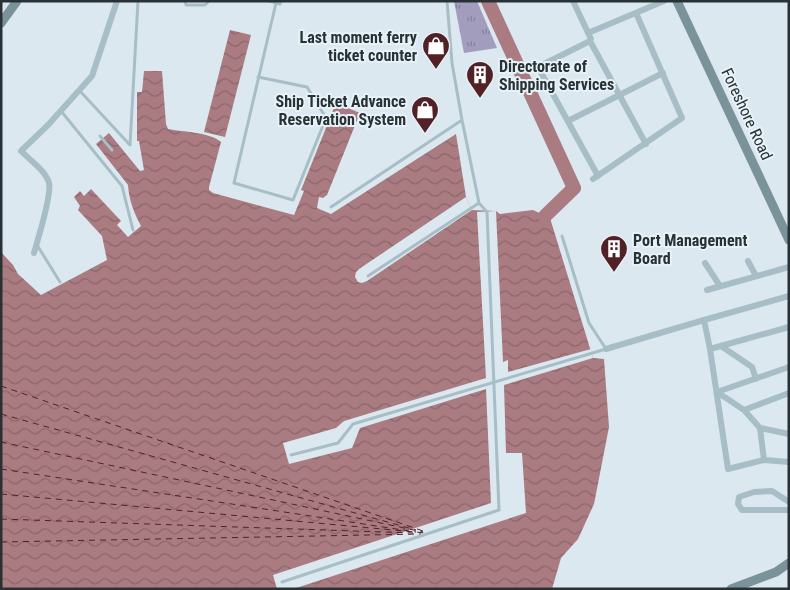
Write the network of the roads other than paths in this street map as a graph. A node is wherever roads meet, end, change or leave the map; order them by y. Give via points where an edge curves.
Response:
1 (17, 1) edge
2 (117, 1) edge
3 (138, 1) edge
4 (185, 1) edge
5 (209, 1) edge
6 (269, 1) edge
7 (281, 1) edge
8 (447, 1) edge
9 (573, 1) edge
10 (664, 1) edge
11 (677, 1) edge
12 (276, 3) junction
13 (636, 13) junction
14 (1, 23) edge
15 (588, 33) junction
16 (590, 41) junction
17 (663, 73) junction
18 (258, 78) junction
19 (79, 90) junction
20 (620, 96) junction
21 (60, 111) junction
22 (462, 120) junction
23 (568, 121) junction
24 (100, 136) dead end
25 (646, 144) junction
26 (112, 150) dead end
27 (479, 203) junction
28 (331, 207) dead end
29 (133, 230) dead end
30 (562, 236) dead end
31 (789, 240) edge
32 (36, 245) junction
33 (34, 253) dead end
34 (748, 261) dead end
35 (705, 263) dead end
36 (789, 267) edge
37 (368, 276) dead end
38 (756, 276) junction
39 (60, 282) dead end
40 (720, 286) junction
41 (707, 290) dead end
42 (789, 296) edge
43 (704, 320) junction
44 (789, 327) edge
45 (721, 346) junction
46 (710, 348) junction
47 (606, 350) junction
48 (789, 367) edge
49 (756, 379) junction
50 (495, 382) junction
51 (716, 392) junction
52 (789, 393) edge
53 (744, 410) junction
54 (760, 428) junction
55 (789, 434) edge
56 (291, 455) dead end
57 (764, 460) junction
58 (789, 462) edge
59 (789, 502) edge
60 (789, 510) edge
61 (789, 563) edge
62 (282, 582) dead end
63 (732, 589) edge

1 - 14 main road
2 - 19 street via 92,76
3 - 19 lane via 130,145
4 - 5 lane via 186,5 205,5
6 - 12 lane
7 - 12 lane
8 - 22 lane via 452,63
9 - 15 street
10 - 13 street
11 - 31 main road, Foreshore Road
12 - 18 lane
13 - 15 street
13 - 17 street
15 - 16 street
16 - 20 street
16 - 23 street via 538,67
17 - 20 street
17 - 25 street via 682,118
18 - 18 lane via 234,183 293,200 326,118 307,87
19 - 21 street
20 - 23 street
20 - 25 street
21 - 29 lane via 122,186
21 - 32 street via 21,151 50,184
22 - 27 lane
22 - 28 lane
23 - 25 street via 595,178
24 - 26 lane
27 - 37 lane
27 - 50 lane via 487,212
30 - 47 lane via 589,323
32 - 33 street
32 - 39 lane
34 - 38 street
35 - 40 street
36 - 38 street
38 - 40 street
40 - 41 street
42 - 43 street
43 - 46 street
43 - 47 street
44 - 45 street
45 - 46 street
45 - 49 street via 752,367
46 - 51 street
47 - 50 lane
48 - 49 street
49 - 51 street
50 - 56 lane via 353,424 338,443
50 - 62 lane via 499,510
51 - 53 street
51 - 57 street via 728,469
52 - 53 street
53 - 54 street
54 - 55 street
54 - 57 street
57 - 58 street
59 - 60 street via 772,491 738,497 742,510
61 - 63 main road via 776,572

